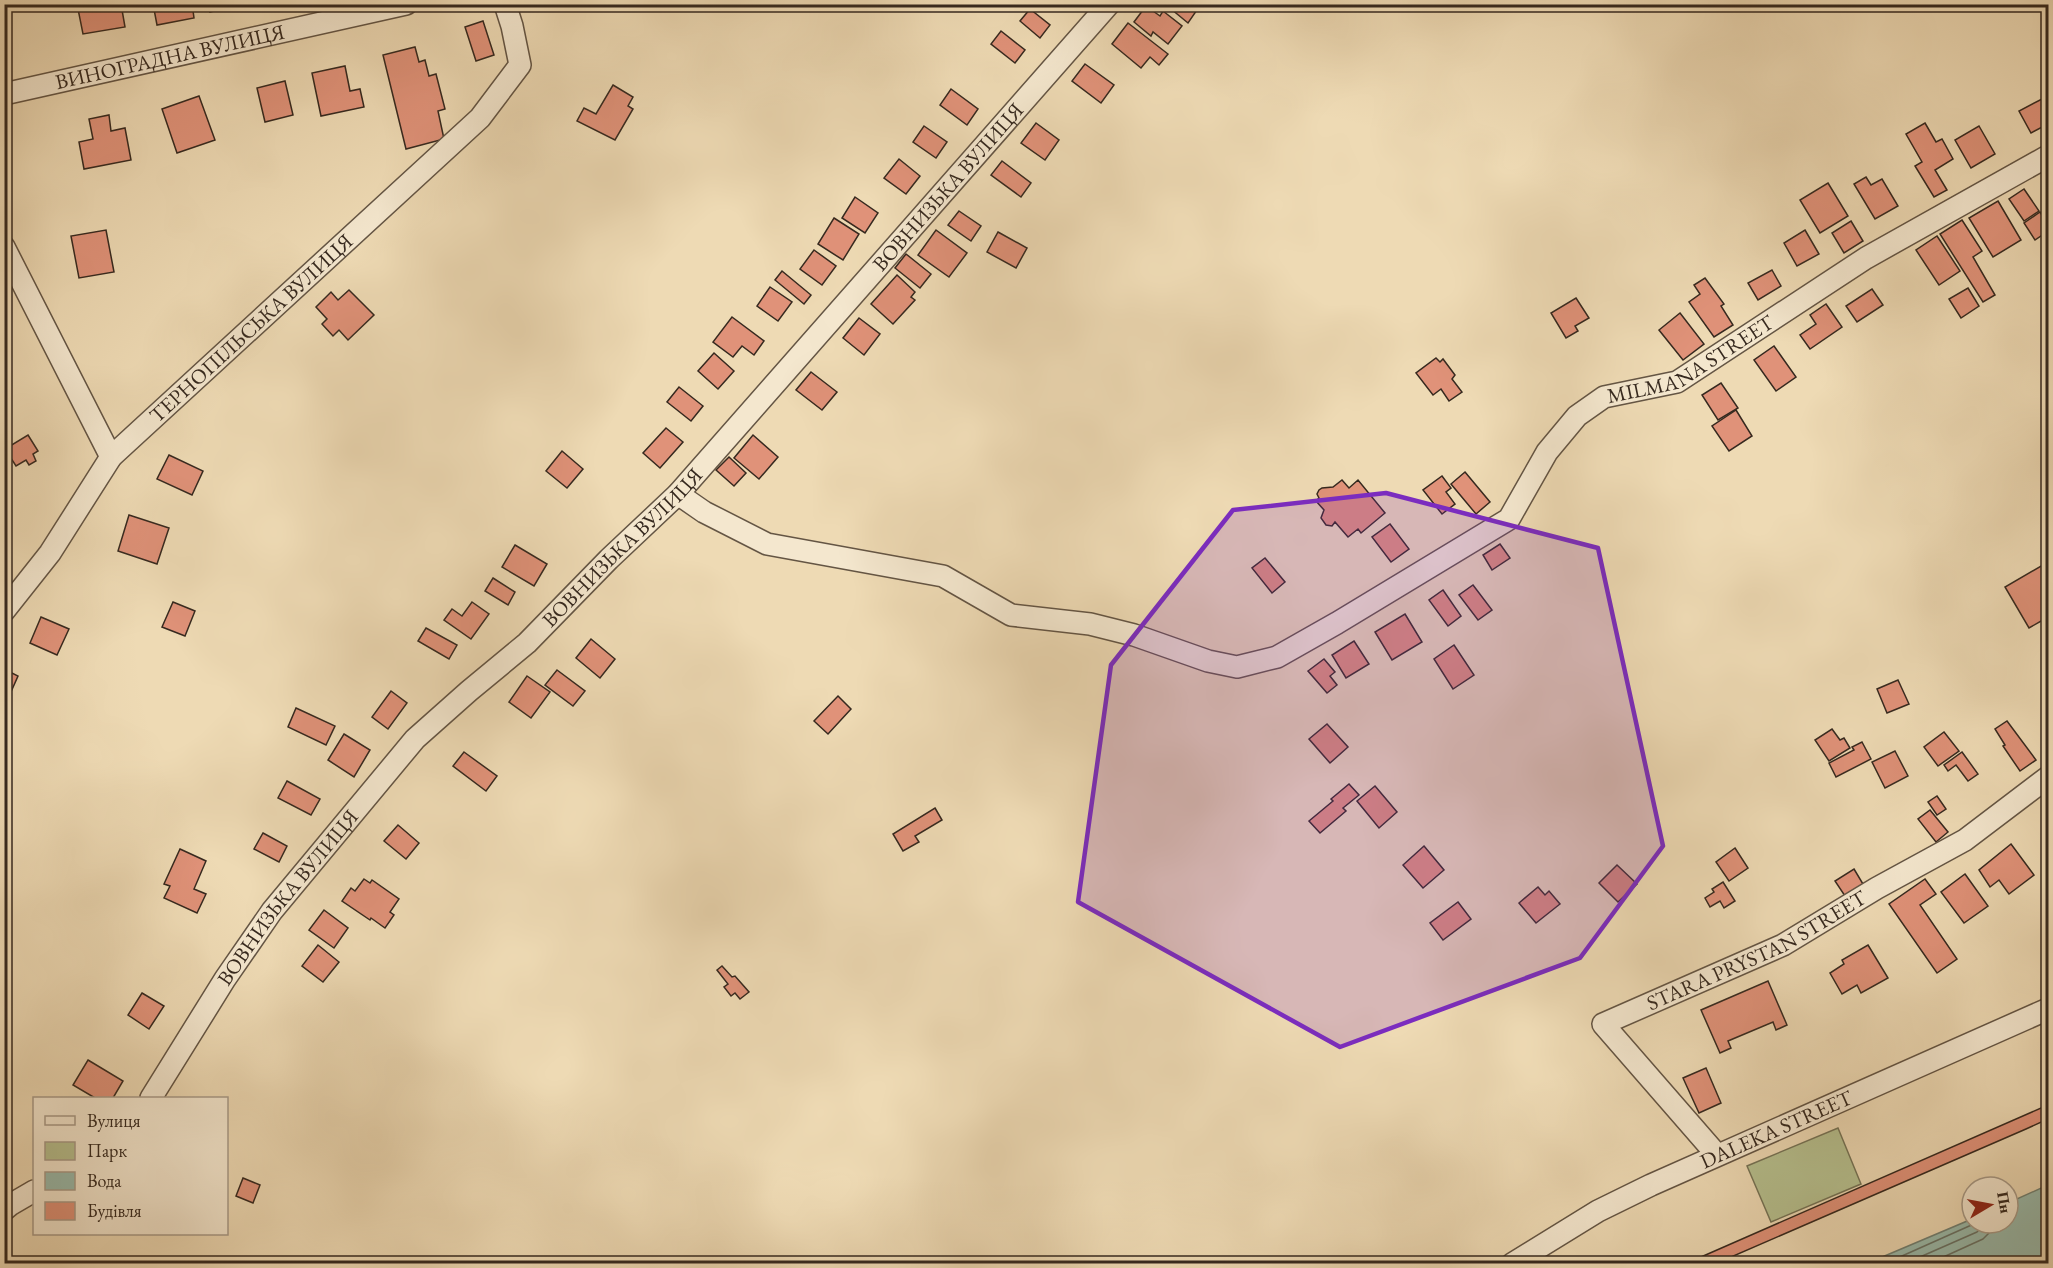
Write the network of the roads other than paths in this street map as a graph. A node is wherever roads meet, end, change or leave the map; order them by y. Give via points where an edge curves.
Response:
1 (406, 4) edge
2 (505, 4) edge
3 (1109, 4) edge
4 (4, 94) edge
5 (2049, 156) edge
6 (4, 247) edge
7 (111, 457) junction
8 (678, 494) junction
9 (4, 610) edge
10 (2049, 777) edge
11 (2049, 1009) edge
12 (152, 1097) edge
13 (1717, 1155) junction
14 (33, 1192) edge
15 (4, 1210) edge
16 (1512, 1263) edge

1 - 4 street, ВИНОГРАДНА ВУЛИЦЯ
2 - 7 street, ТЕРНОПІЛЬСЬКА ВУЛИЦЯ via 520,65 480,118
3 - 8 street, ВОВНИЗЬКА ВУЛИЦЯ
5 - 8 street, MILMANA STREET via 1866,258 1677,382 1604,397 1576,416 1547,452 1509,519 1277,657 1237,667 1208,661 1134,634 1090,624 1011,615 944,576 767,544
6 - 7 street
7 - 9 street, ТЕРНОПІЛЬСЬКА ВУЛИЦЯ via 50,553
8 - 12 street, ВОВНИЗЬКА ВУЛИЦЯ via 526,644 415,739 272,911
10 - 13 street, STARA PRYSTAN STREET via 1965,840 1783,945 1603,1024
11 - 13 street, DALEKA STREET
13 - 16 street, DALEKA STREET via 1598,1211
14 - 15 street

